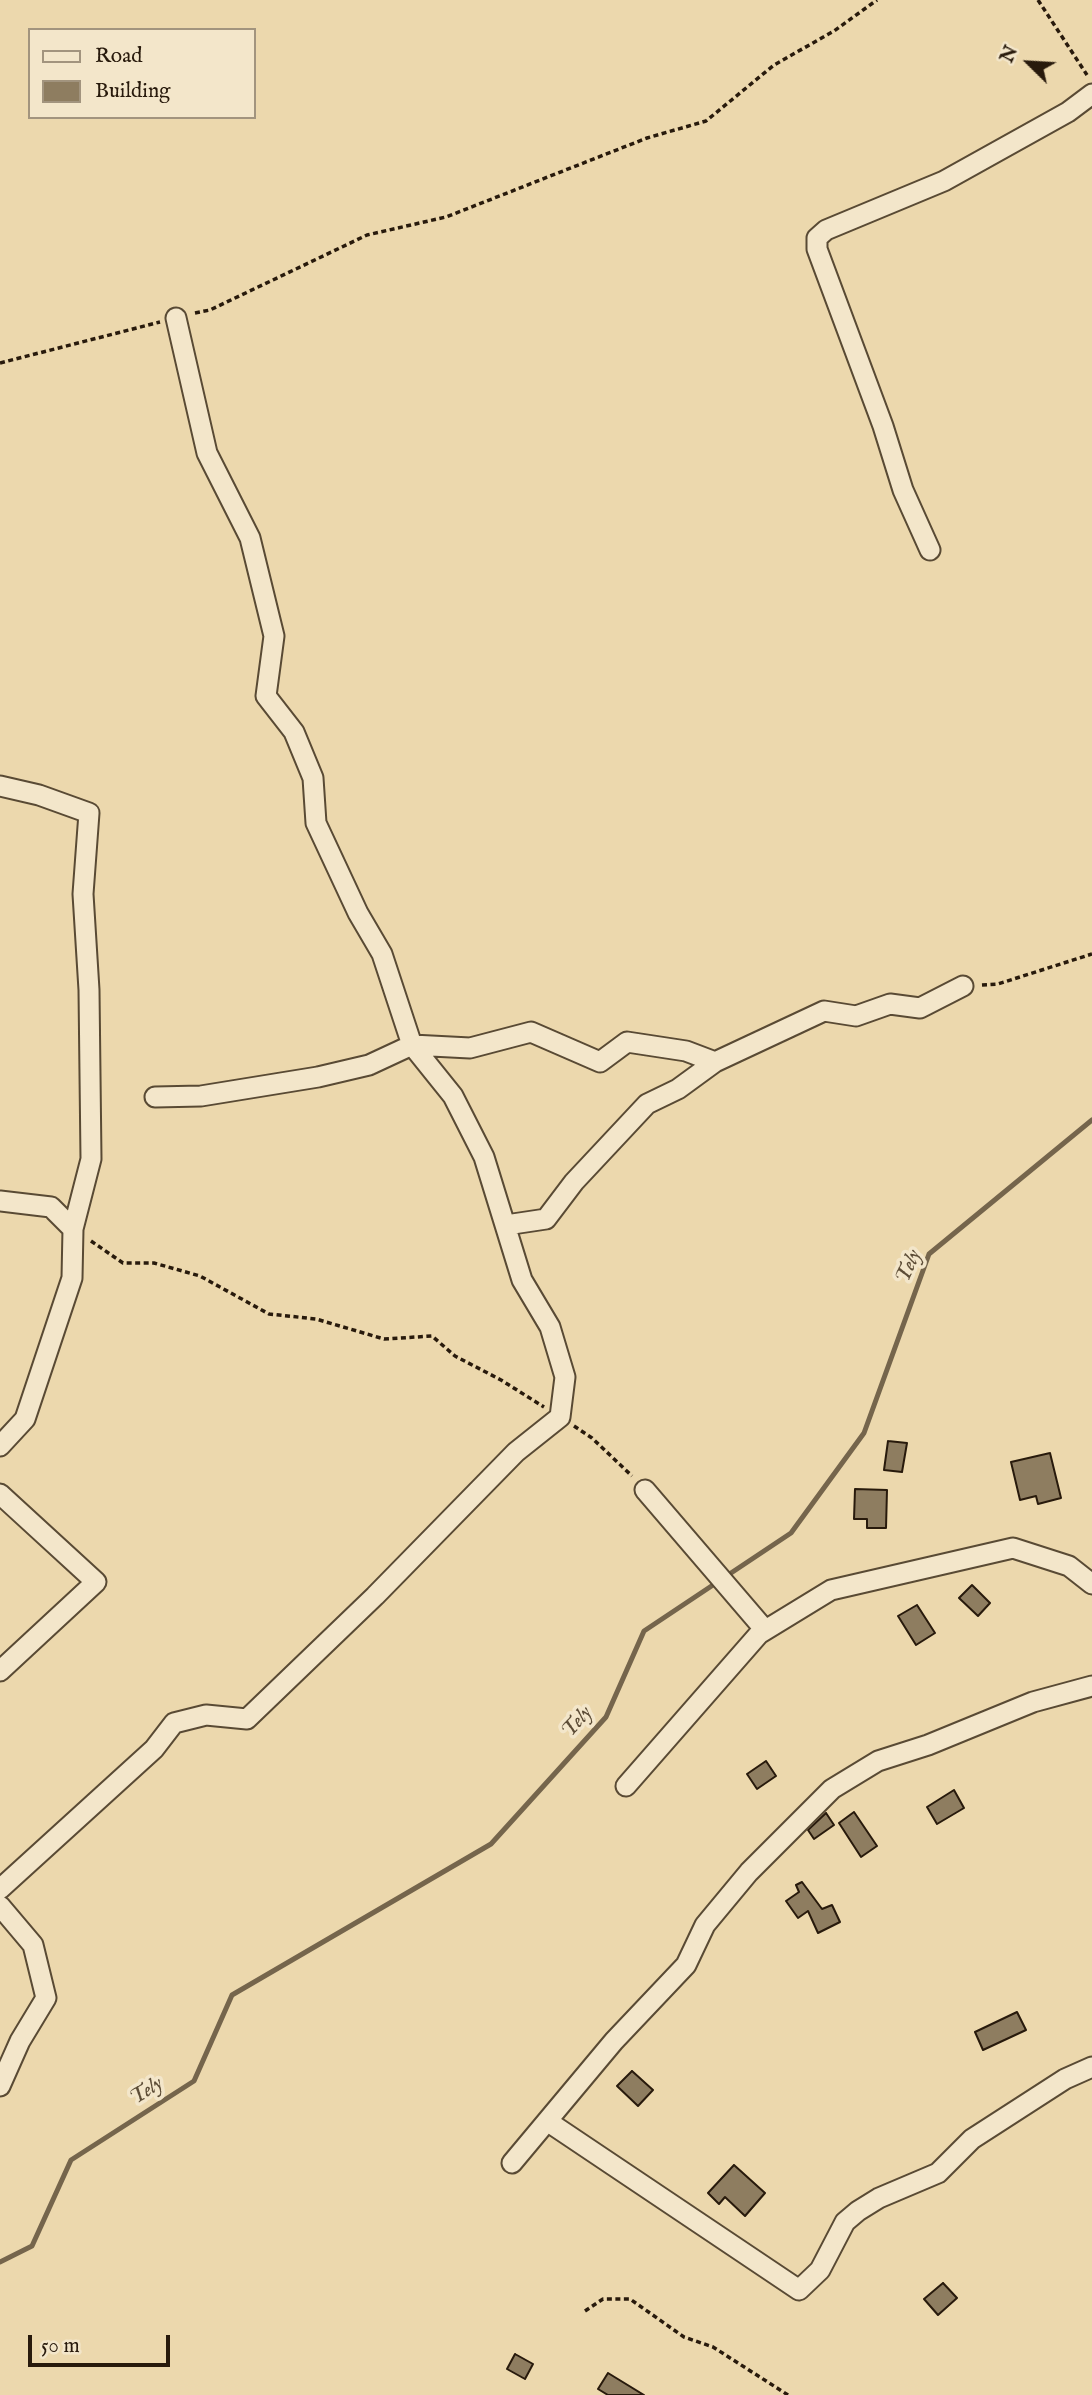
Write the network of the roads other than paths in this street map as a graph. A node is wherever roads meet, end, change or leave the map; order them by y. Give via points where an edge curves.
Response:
1 (1092, 94) edge
2 (176, 318) road end
3 (930, 550) dead end
4 (0, 786) edge
5 (963, 986) road end
6 (412, 1045) junction
7 (715, 1062) junction
8 (155, 1097) dead end
9 (0, 1201) edge
10 (506, 1225) junction
11 (73, 1229) junction
12 (0, 1446) edge
13 (645, 1490) road end
14 (0, 1494) edge
15 (1092, 1584) edge
16 (765, 1630) junction
17 (0, 1671) edge
18 (1092, 1686) edge
19 (626, 1786) dead end
20 (0, 1889) edge
21 (0, 1906) edge
22 (1092, 2067) edge
23 (0, 2086) edge
24 (547, 2121) junction
25 (512, 2163) dead end

1 - 3 street via 944,181 826,230 817,238 817,249 903,490
2 - 6 street via 207,453 250,538 274,636 266,696 295,732 313,778 317,823 382,954
4 - 11 street via 89,813 83,894 91,1159
5 - 7 street via 920,1008 890,1003 856,1016 824,1011
6 - 7 street via 470,1048 531,1032 600,1062 627,1042 686,1051
6 - 8 street via 369,1065 318,1077 201,1096
6 - 10 street via 460,1108 484,1157
7 - 10 street via 647,1104 574,1181 546,1219
9 - 11 street via 51,1207
10 - 20 street via 522,1280 550,1327 565,1377 560,1417 516,1452 247,1719 206,1716 174,1723 155,1749
11 - 12 street via 72,1278 49,1350 25,1419
13 - 16 street
14 - 17 street via 96,1582
15 - 16 street via 1069,1566 1013,1548 831,1590
16 - 19 street
18 - 24 street via 1032,1702 878,1761 832,1789 749,1872 705,1925 686,1965
21 - 23 street via 33,1945 46,1998
22 - 24 street via 1065,2079 972,2139 938,2173 858,2211 845,2222 820,2270 799,2290
24 - 25 street

